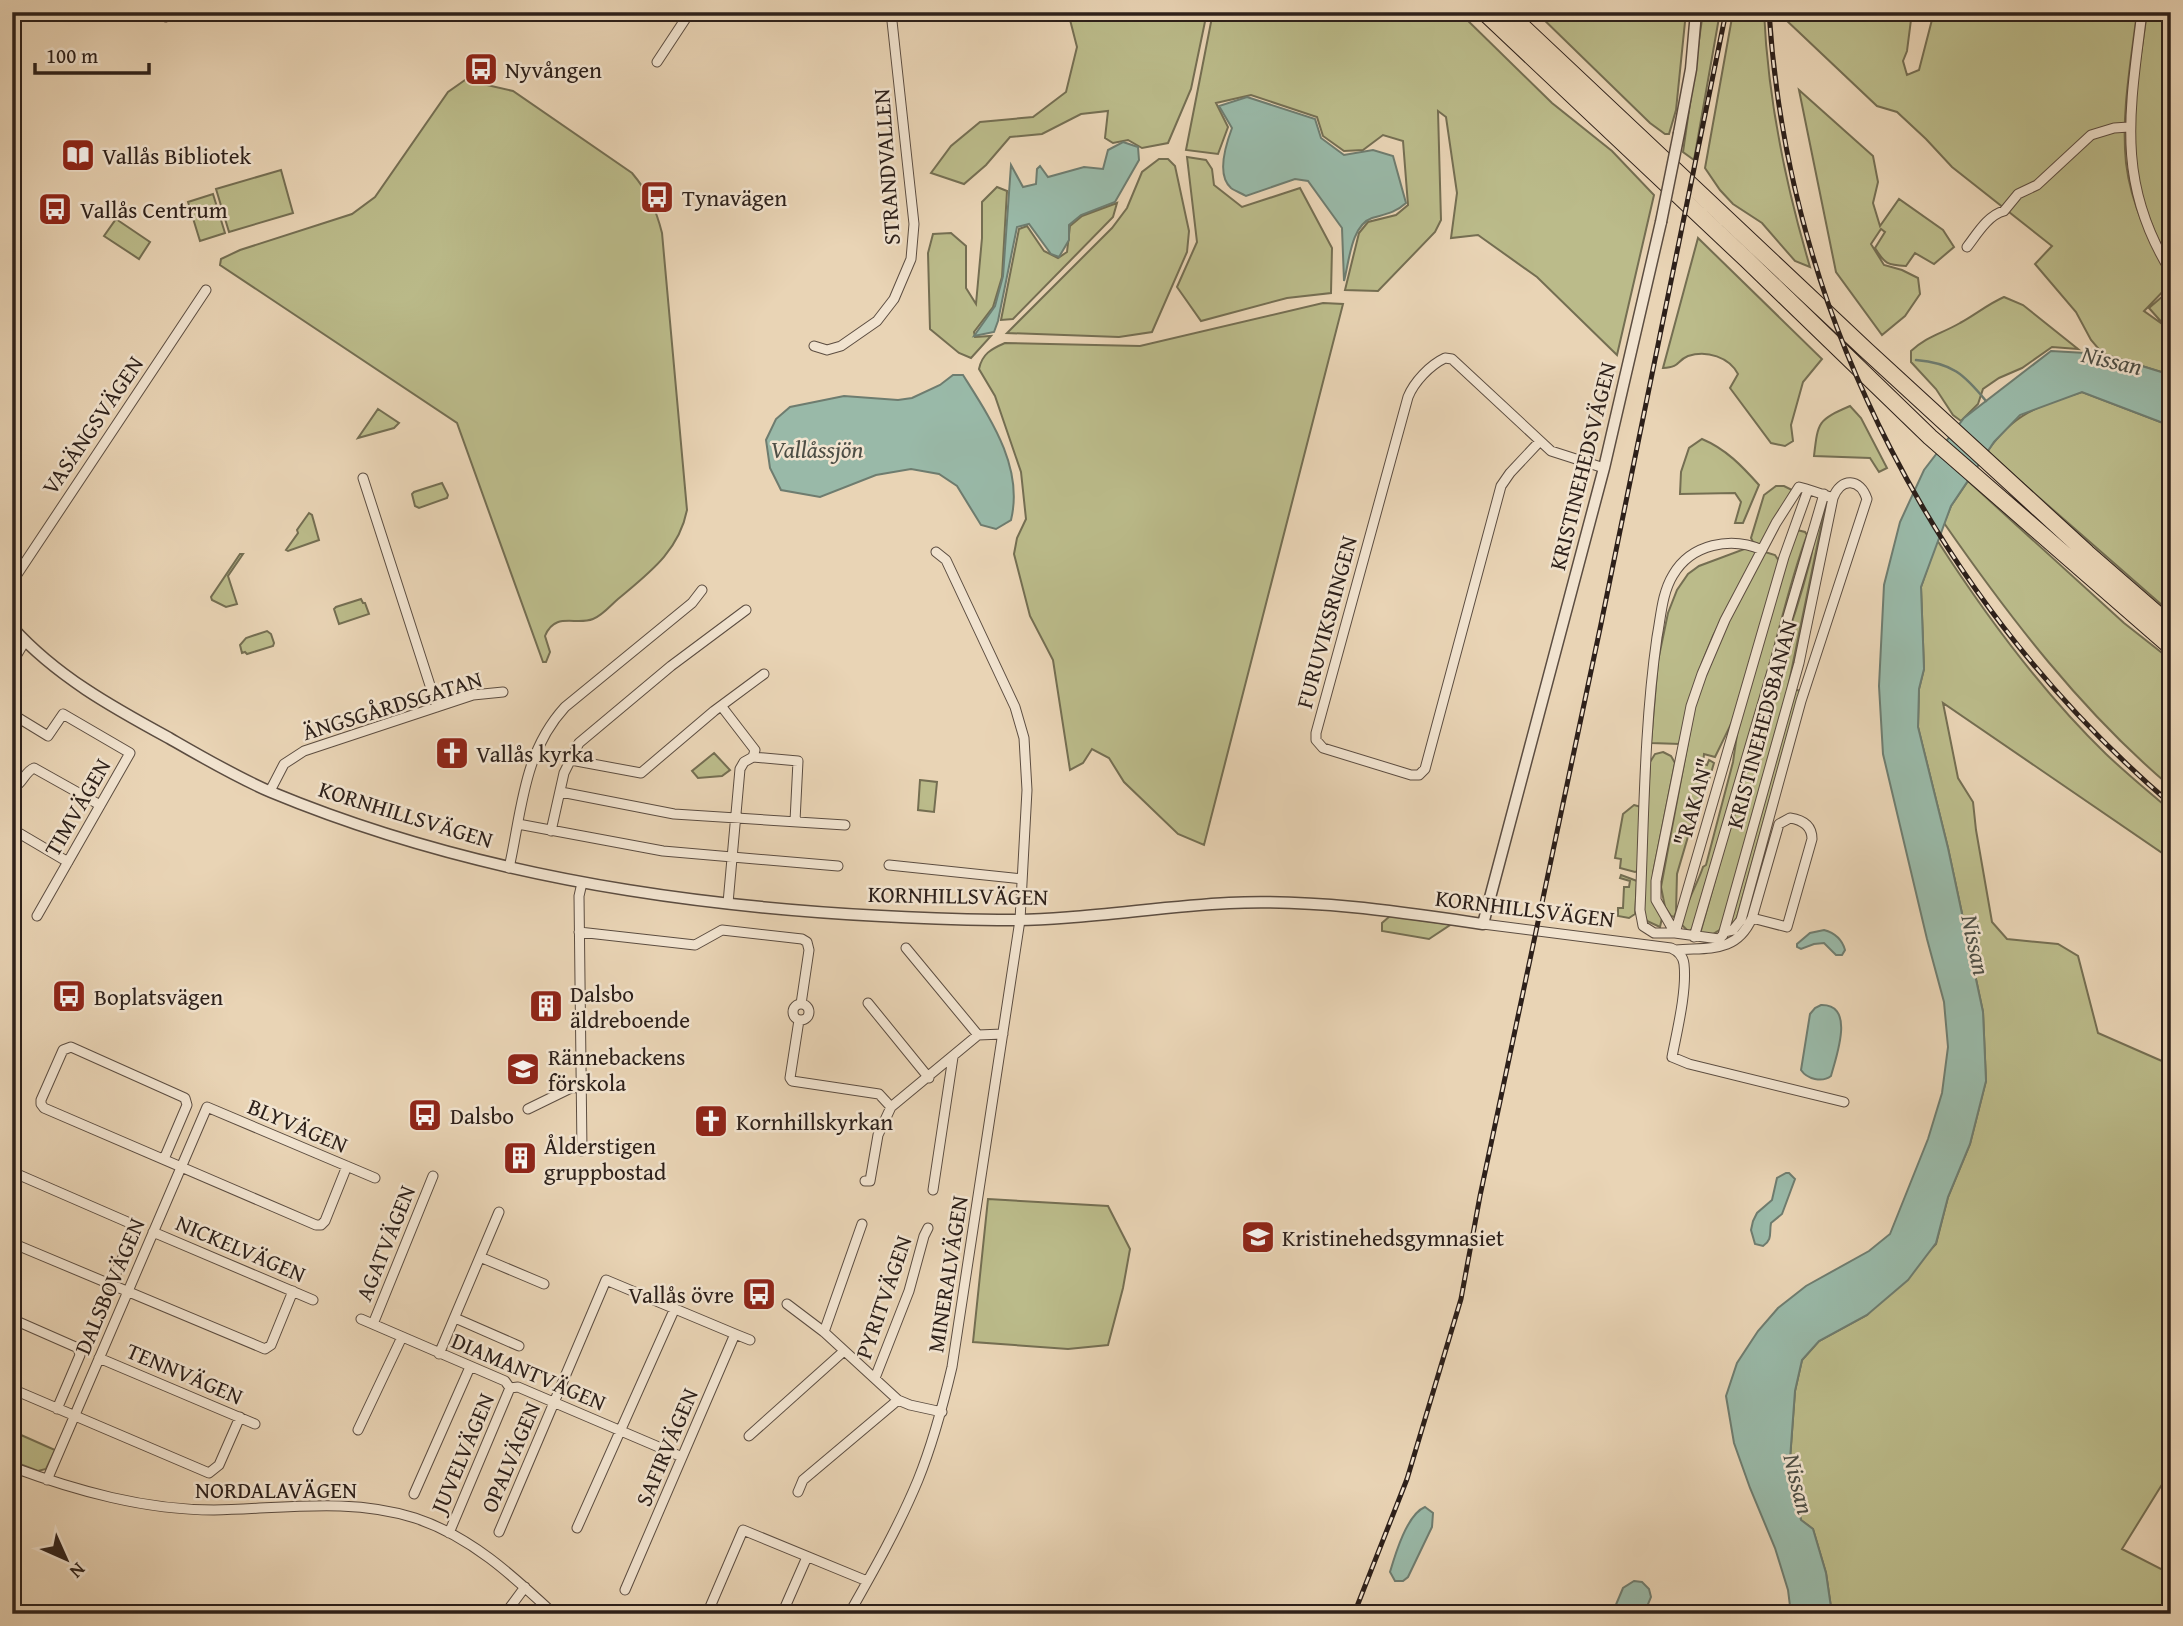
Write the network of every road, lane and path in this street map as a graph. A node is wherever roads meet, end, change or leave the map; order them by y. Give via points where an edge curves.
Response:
1 (690, 12) edge
2 (891, 12) edge
3 (1484, 12) edge
4 (1507, 12) edge
5 (1696, 12) edge
6 (2142, 12) edge
7 (657, 62) dead end
8 (2129, 127) junction
9 (1967, 247) dead end
10 (2171, 272) edge
11 (206, 290) dead end
12 (814, 345) dead end
13 (1540, 441) junction
14 (1604, 468) junction
15 (363, 478) dead end
16 (1808, 490) junction
17 (1824, 494) junction
18 (1833, 498) junction
19 (1762, 550) junction
20 (936, 552) dead end
21 (12, 582) edge
22 (702, 590) dead end
23 (746, 610) dead end
24 (2171, 626) edge
25 (12, 627) edge
26 (25, 641) junction
27 (2171, 647) edge
28 (12, 663) edge
29 (764, 674) dead end
30 (503, 692) dead end
31 (437, 707) junction
32 (722, 707) junction
33 (12, 714) edge
34 (1736, 721) joint
35 (754, 753) junction
36 (570, 760) junction
37 (12, 787) edge
38 (270, 791) junction
39 (561, 792) junction
40 (100, 805) junction
41 (736, 819) junction
42 (795, 821) junction
43 (518, 824) junction
44 (845, 825) dead end
45 (12, 829) edge
46 (551, 831) junction
47 (732, 857) junction
48 (68, 862) junction
49 (889, 865) dead end
50 (838, 866) dead end
51 (509, 867) junction
52 (1022, 879) junction
53 (582, 883) junction
54 (728, 903) junction
55 (37, 916) dead end
56 (1752, 918) junction
57 (1020, 920) junction
58 (1483, 923) junction
59 (579, 932) junction
60 (1675, 933) junction
61 (1695, 937) junction
62 (1722, 938) junction
63 (906, 948) dead end
64 (1676, 950) junction
65 (868, 1003) dead end
66 (1003, 1034) junction
67 (978, 1035) junction
68 (953, 1057) junction
69 (929, 1077) junction
70 (580, 1087) junction
71 (1844, 1102) dead end
72 (207, 1107) joint
73 (891, 1107) junction
74 (528, 1109) dead end
75 (582, 1151) dead end
76 (164, 1159) junction
77 (346, 1166) junction
78 (181, 1167) junction
79 (12, 1174) edge
80 (433, 1176) dead end
81 (375, 1178) dead end
82 (865, 1181) dead end
83 (933, 1190) dead end
84 (499, 1212) dead end
85 (862, 1224) dead end
86 (928, 1228) dead end
87 (153, 1232) junction
88 (12, 1243) edge
89 (481, 1257) junction
90 (544, 1284) dead end
91 (111, 1285) junction
92 (293, 1291) junction
93 (127, 1293) junction
94 (313, 1300) dead end
95 (787, 1304) dead end
96 (675, 1308) junction
97 (455, 1318) junction
98 (12, 1319) edge
99 (361, 1319) dead end
100 (373, 1324) junction
101 (824, 1332) junction
102 (736, 1334) junction
103 (402, 1337) junction
104 (750, 1340) dead end
105 (519, 1346) dead end
106 (845, 1350) junction
107 (439, 1354) junction
108 (99, 1357) junction
109 (470, 1367) junction
110 (875, 1378) junction
111 (510, 1388) junction
112 (12, 1389) edge
113 (898, 1400) junction
114 (554, 1403) junction
115 (57, 1409) junction
116 (942, 1412) junction
117 (74, 1416) junction
118 (240, 1418) junction
119 (255, 1424) dead end
120 (358, 1430) dead end
121 (620, 1430) junction
122 (749, 1436) dead end
123 (682, 1457) junction
124 (12, 1467) edge
125 (47, 1480) junction
126 (798, 1492) dead end
127 (414, 1494) dead end
128 (577, 1528) dead end
129 (499, 1532) dead end
130 (449, 1533) junction
131 (807, 1557) junction
132 (867, 1581) junction
133 (525, 1587) junction
134 (625, 1590) dead end
135 (505, 1614) edge
136 (554, 1614) edge
137 (707, 1614) edge
138 (782, 1614) edge
139 (849, 1614) edge

1 - 7 street
2 - 12 street, STRANDVALLEN via 914,224 911,259 894,299 877,321 832,349
3 - 27 highway via 1930,437
4 - 24 highway via 1945,422
5 - 14 street, KRISTINEHEDSVÄGEN, bridge via 1679,133
6 - 8 street
8 - 9 street via 2091,135 2037,185 2018,194 1988,221
8 - 10 street via 2138,197
11 - 21 street, VASÄNGSVÄGEN
13 - 13 street, FURUVIKSRINGEN via 1450,358 1438,361 1412,389 1316,733 1323,748 1411,775 1425,769 1501,486
13 - 14 street, FURUVIKSRINGEN via 1556,454
14 - 58 street, KRISTINEHEDSVÄGEN
15 - 31 street
16 - 17 street
16 - 19 street via 1799,487
16 - 34 street, KRISTINEHEDSBANAN
17 - 18 street
17 - 61 street
18 - 62 street, KRISTINEHEDSBANAN via 1799,663
18 - 62 street via 1839,487 1851,482 1862,488 1867,499 1801,701 1741,920
19 - 60 street via 1711,650 1691,706 1656,881 1657,900
19 - 60 street via 1732,541 1714,544 1673,573 1665,591 1650,695 1641,919 1654,933
20 - 52 street, MINERALVÄGEN via 946,560 1020,722 1027,790
22 - 43 street via 552,722 531,762
23 - 36 street via 610,716 579,743
25 - 26 street, KORNHILLSVÄGEN
26 - 28 street
26 - 38 street, KORNHILLSVÄGEN via 108,705
29 - 32 street
30 - 31 street, ÄNGSGÅRDSGATAN via 473,695
31 - 38 street, ÄNGSGÅRDSGATAN via 296,755 284,764
32 - 35 street
32 - 36 street via 641,773
33 - 40 street, TIMVÄGEN via 48,736 63,715 130,753
34 - 60 street, "RAKAN"
35 - 41 street via 740,769
35 - 42 street via 798,761
36 - 39 street
37 - 40 street via 34,768
38 - 51 street, KORNHILLSVÄGEN via 373,830
39 - 41 street via 674,814
39 - 46 street
40 - 48 street, TIMVÄGEN
41 - 42 street
41 - 47 street
42 - 44 street
43 - 46 street
43 - 51 street
45 - 48 street
46 - 47 street via 663,852
47 - 50 street
47 - 54 street
48 - 55 street, TIMVÄGEN
49 - 52 street
51 - 53 street, KORNHILLSVÄGEN
52 - 57 street, MINERALVÄGEN
53 - 54 street, KORNHILLSVÄGEN
53 - 59 street
54 - 57 street, KORNHILLSVÄGEN via 884,916
56 - 56 street via 1779,824 1797,819 1808,826 1812,839 1787,927
56 - 62 street via 1740,937
57 - 58 street, KORNHILLSVÄGEN via 1230,903 1302,904
57 - 66 street, MINERALVÄGEN
58 - 64 street, KORNHILLSVÄGEN
59 - 70 street
59 - 73 street via 695,945 722,930 802,939 809,950 801,1004 809,1014 799,1020 790,1078 879,1094
60 - 61 street
61 - 62 street
62 - 64 street, KORNHILLSVÄGEN
63 - 67 street
64 - 71 street via 1684,962 1672,1057
65 - 69 street
66 - 67 street
66 - 116 street, MINERALVÄGEN
67 - 68 street
68 - 69 street
68 - 83 street
69 - 73 street
70 - 74 street
70 - 75 street
72 - 77 street, BLYVÄGEN
72 - 78 street, DALSBOVÄGEN
73 - 82 street via 878,1135 870,1181
76 - 76 street via 41,1104 63,1050 71,1047 185,1098 187,1105
76 - 78 street
77 - 78 street via 325,1221 316,1225
77 - 81 street, BLYVÄGEN
78 - 87 street, DALSBOVÄGEN
79 - 91 street via 132,1224 134,1231
80 - 100 street, AGATVÄGEN
84 - 89 street
85 - 101 street
86 - 110 street, PYRITVÄGEN
87 - 92 street, NICKELVÄGEN
87 - 93 street, DALSBOVÄGEN
88 - 91 street
89 - 90 street
89 - 97 street
91 - 93 street
92 - 93 street via 271,1345 265,1349
92 - 94 street, NICKELVÄGEN
93 - 108 street, DALSBOVÄGEN
95 - 101 street
96 - 102 street
96 - 114 street, OPALVÄGEN via 606,1280
96 - 121 street
97 - 105 street
97 - 107 street
98 - 115 street via 78,1348 80,1355
99 - 100 street, DIAMANTVÄGEN
100 - 103 street, DIAMANTVÄGEN
101 - 106 street
102 - 104 street
102 - 123 street, SAFIRVÄGEN
103 - 107 street, DIAMANTVÄGEN
103 - 120 street
106 - 110 street
106 - 122 street
107 - 109 street, DIAMANTVÄGEN
108 - 117 street, DALSBOVÄGEN
108 - 118 street, TENNVÄGEN
109 - 111 street, DIAMANTVÄGEN via 505,1381
109 - 127 street
110 - 113 street
111 - 114 street, DIAMANTVÄGEN via 518,1387
111 - 130 street, JUVELVÄGEN
112 - 115 street
113 - 116 street
113 - 126 street via 803,1480
114 - 121 street, DIAMANTVÄGEN
114 - 129 street, OPALVÄGEN
115 - 117 street
116 - 132 street, MINERALVÄGEN via 919,1479
117 - 118 street via 209,1473 219,1465
117 - 125 street, DALSBOVÄGEN
118 - 119 street, TENNVÄGEN
121 - 123 street, DIAMANTVÄGEN
121 - 128 street
123 - 134 street, SAFIRVÄGEN
124 - 125 street, NORDALAVÄGEN
125 - 130 street, NORDALAVÄGEN via 111,1499 167,1506 213,1510 323,1504 379,1509
130 - 133 street, NORDALAVÄGEN via 483,1552
131 - 132 street
131 - 137 street via 743,1530
131 - 138 street
132 - 139 street, MINERALVÄGEN
133 - 135 street
133 - 136 street, NORDALAVÄGEN

